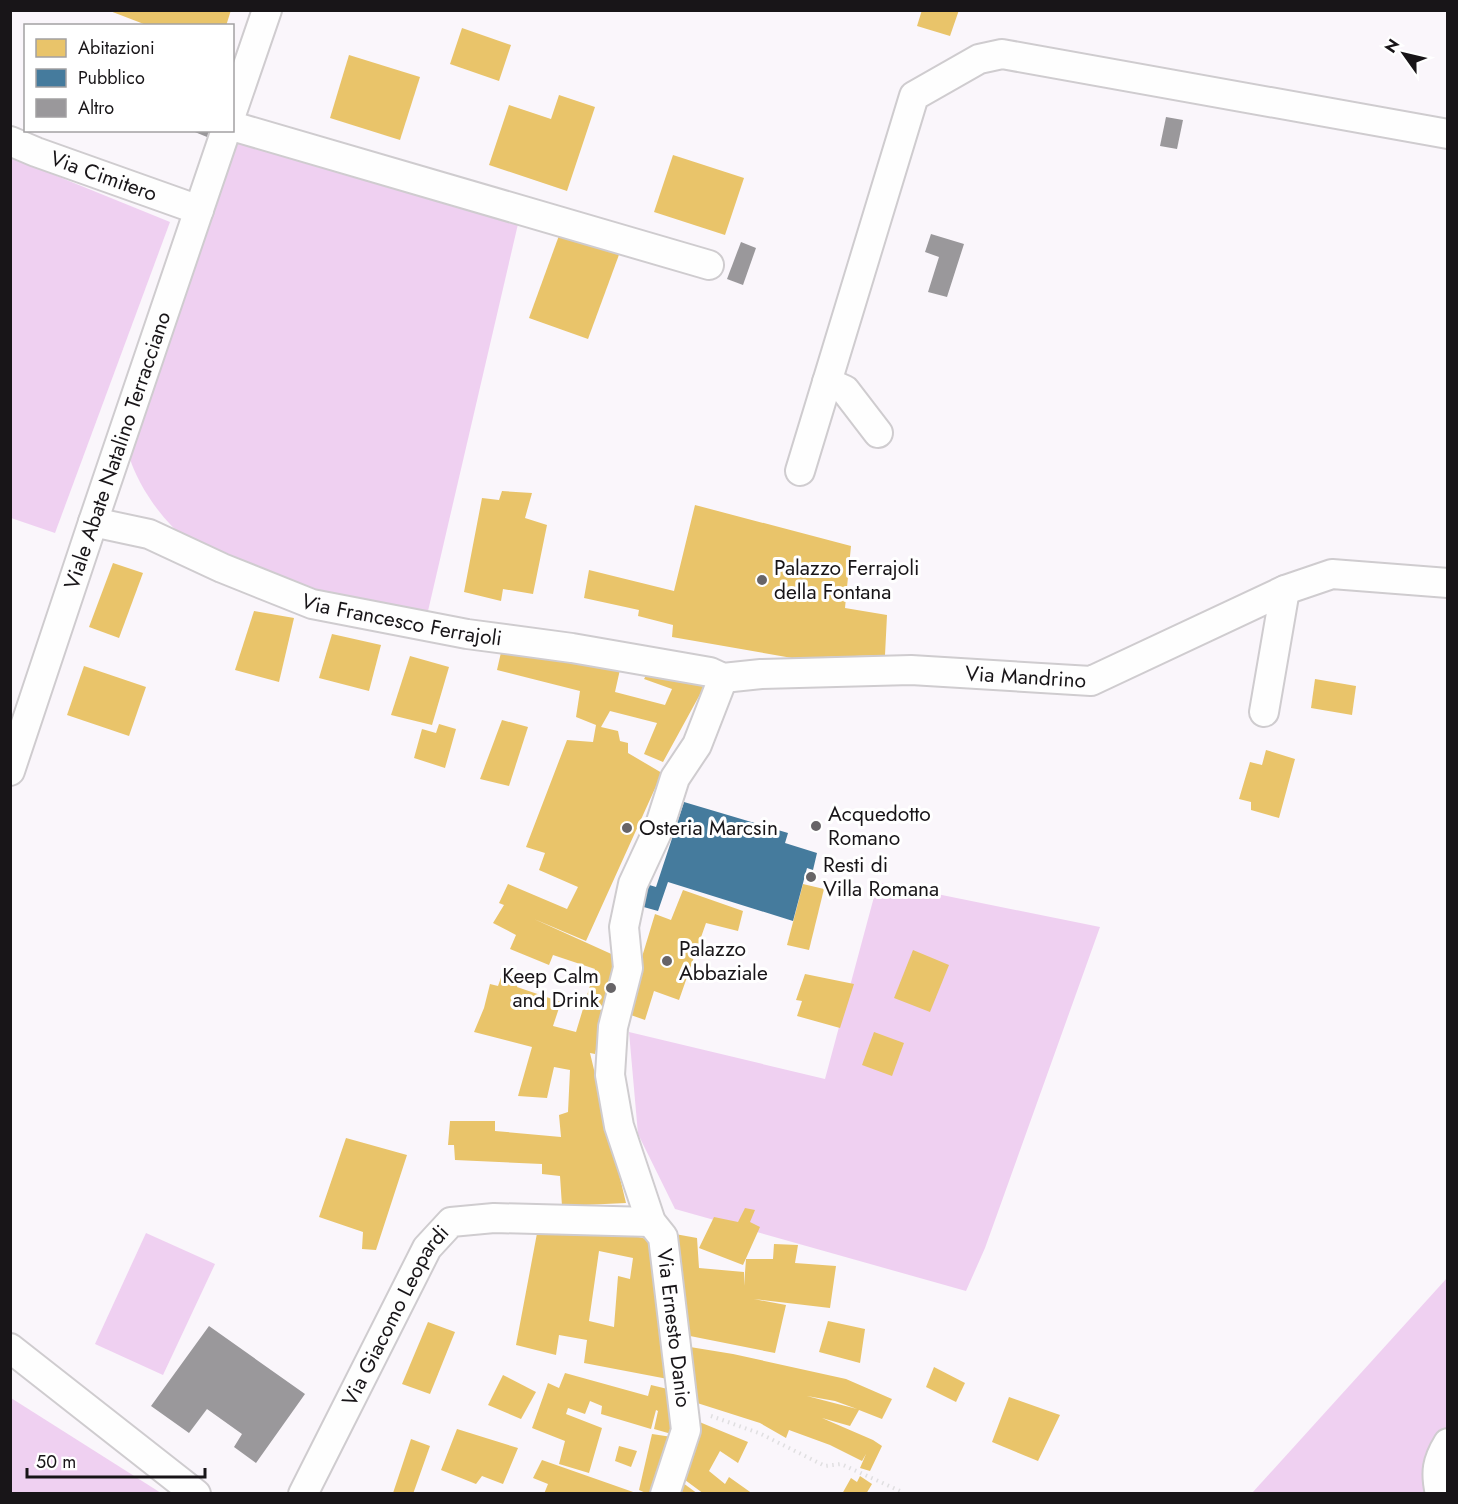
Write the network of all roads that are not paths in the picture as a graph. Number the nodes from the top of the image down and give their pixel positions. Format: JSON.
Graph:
{"nodes":[{"id":1,"x":267,"y":10,"type":"edge"},
{"id":2,"x":234,"y":106,"type":"edge"},
{"id":3,"x":234,"y":127,"type":"edge"},
{"id":4,"x":225,"y":132,"type":"edge"},
{"id":5,"x":1448,"y":134,"type":"edge"},
{"id":6,"x":10,"y":141,"type":"edge"},
{"id":7,"x":199,"y":210,"type":"junction"},
{"id":8,"x":709,"y":265,"type":"dead end"},
{"id":9,"x":827,"y":382,"type":"junction"},
{"id":10,"x":878,"y":433,"type":"dead end"},
{"id":11,"x":800,"y":471,"type":"dead end"},
{"id":12,"x":93,"y":522,"type":"junction"},
{"id":13,"x":1448,"y":583,"type":"edge"},
{"id":14,"x":1285,"y":590,"type":"junction"},
{"id":15,"x":723,"y":678,"type":"junction"},
{"id":16,"x":1264,"y":712,"type":"dead end"},
{"id":17,"x":10,"y":771,"type":"edge"},
{"id":18,"x":651,"y":1222,"type":"junction"},
{"id":19,"x":10,"y":1348,"type":"edge"},
{"id":20,"x":1448,"y":1443,"type":"edge"},
{"id":21,"x":196,"y":1494,"type":"edge"},
{"id":22,"x":303,"y":1494,"type":"edge"},
{"id":23,"x":665,"y":1494,"type":"edge"},
{"id":24,"x":1440,"y":1494,"type":"edge"}],
"edges":[{"from":1,"to":2,"type":"street"},
{"from":3,"to":8,"type":"street"},
{"from":4,"to":7,"type":"street","name":"Viale Abate Natalino Terracciano"},
{"from":5,"to":9,"type":"street"},
{"from":6,"to":7,"type":"street","name":"Via Cimitero"},
{"from":7,"to":12,"type":"street","name":"Viale Abate Natalino Terracciano"},
{"from":9,"to":10,"type":"street"},
{"from":9,"to":11,"type":"street"},
{"from":12,"to":15,"type":"street","name":"Via Francesco Ferrajoli"},
{"from":12,"to":17,"type":"street","name":"Viale Abate Natalino Terracciano"},
{"from":13,"to":14,"type":"street","name":"Via Mandrino"},
{"from":14,"to":15,"type":"street","name":"Via Mandrino"},
{"from":14,"to":16,"type":"street"},
{"from":15,"to":18,"type":"street","name":"Via Ernesto Danio"},
{"from":18,"to":22,"type":"street","name":"Via Giacomo Leopardi"},
{"from":18,"to":23,"type":"street","name":"Via Ernesto Danio"},
{"from":19,"to":21,"type":"street"},
{"from":20,"to":24,"type":"street"}]}
